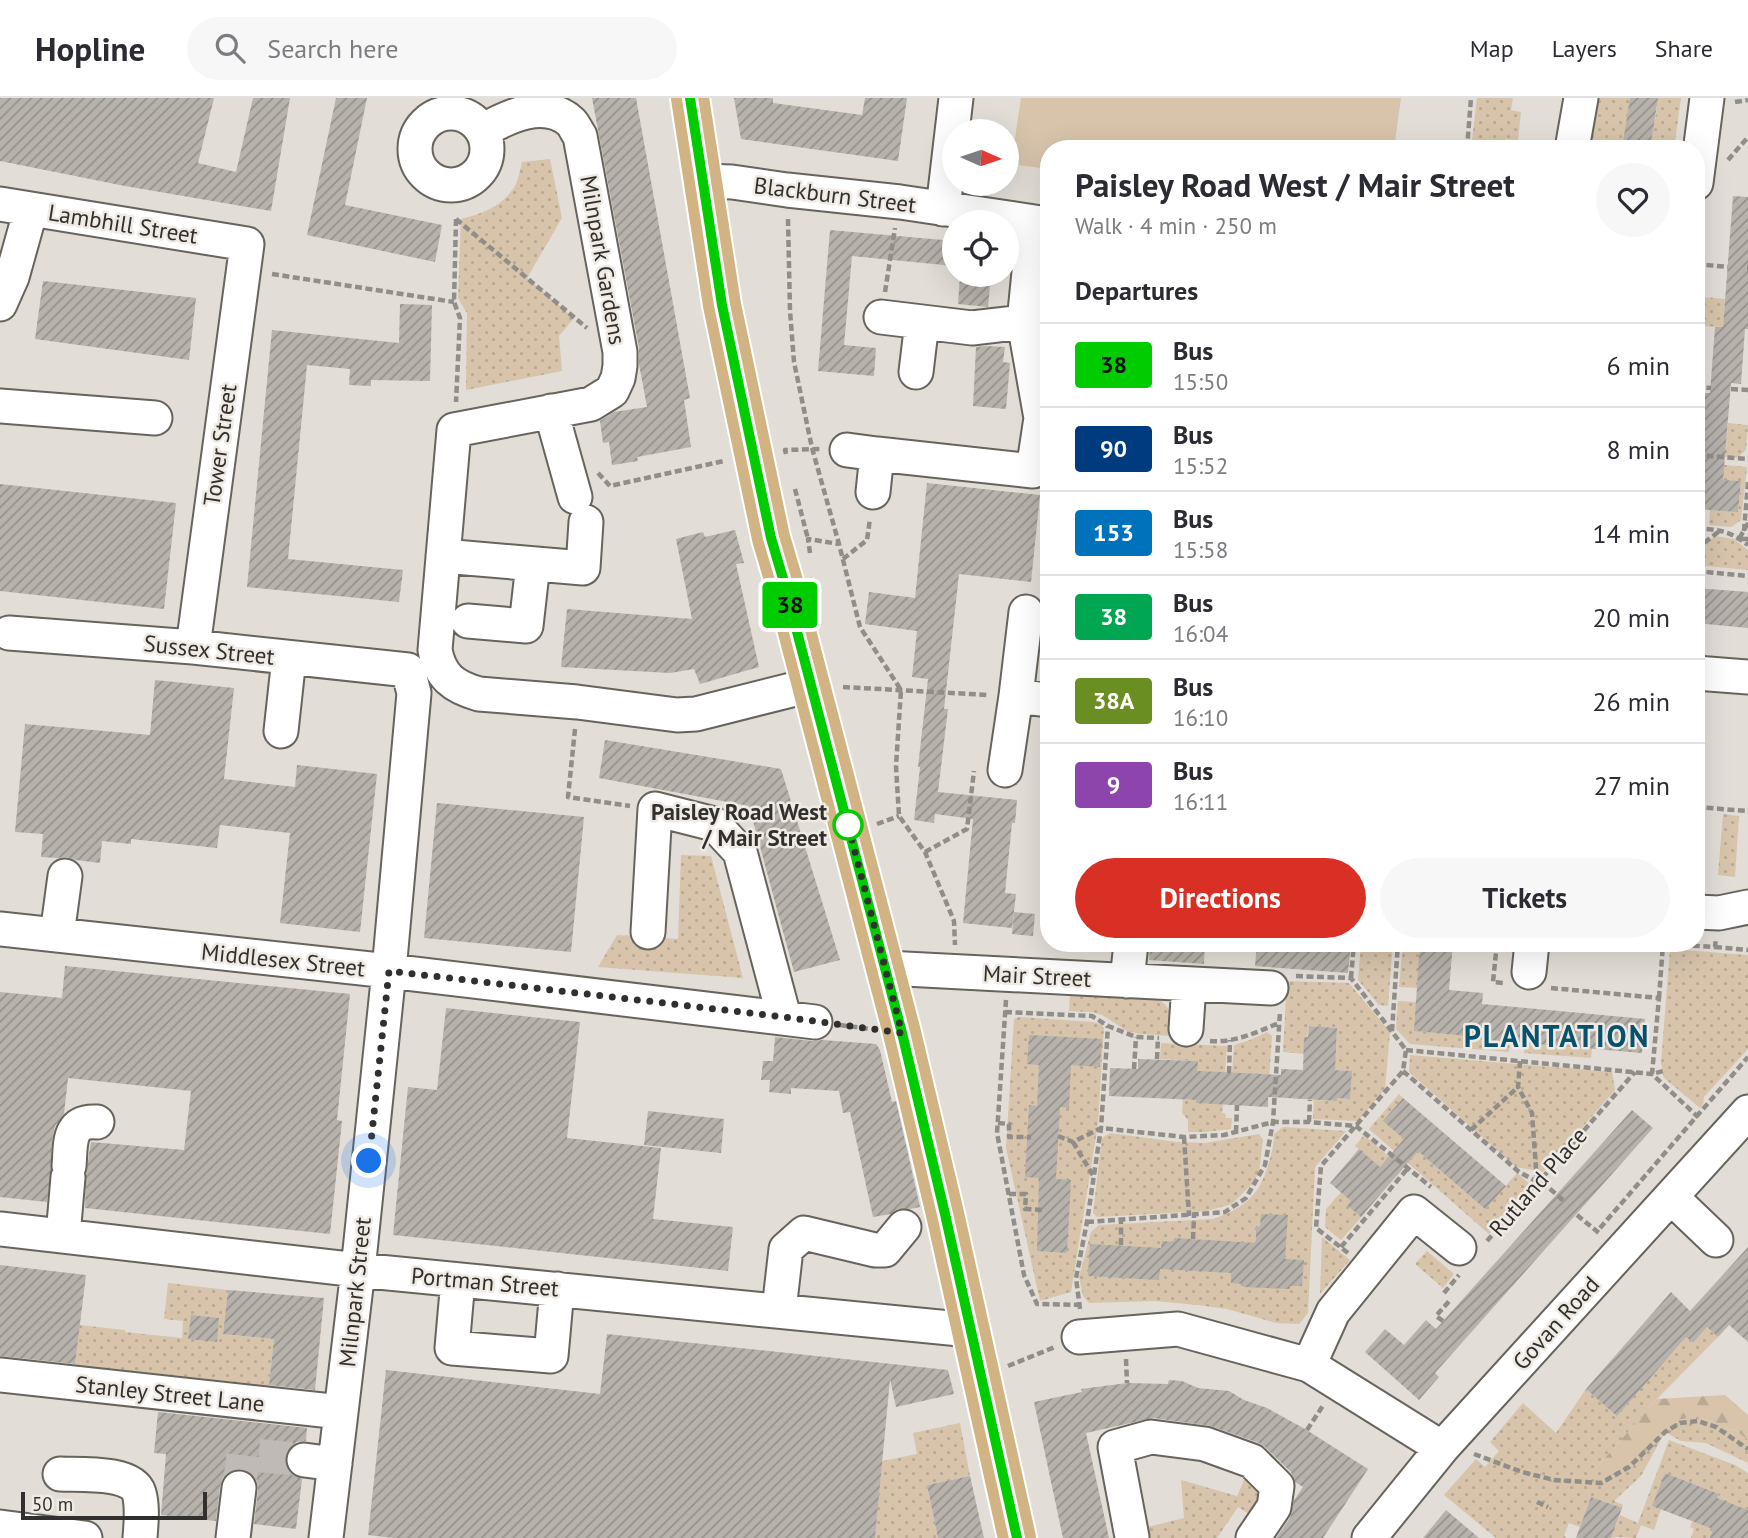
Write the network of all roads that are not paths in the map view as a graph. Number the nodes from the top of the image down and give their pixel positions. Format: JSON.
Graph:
{"nodes":[{"id":1,"x":690,"y":98,"type":"edge"},
{"id":2,"x":956,"y":98,"type":"edge"},
{"id":3,"x":1581,"y":98,"type":"edge"},
{"id":4,"x":1707,"y":98,"type":"edge"},
{"id":5,"x":482,"y":131,"type":"dead end"},
{"id":6,"x":1574,"y":140,"type":"edge"},
{"id":7,"x":1702,"y":140,"type":"edge"},
{"id":8,"x":704,"y":181,"type":"junction"},
{"id":9,"x":15,"y":206,"type":"edge"},
{"id":10,"x":943,"y":209,"type":"junction"},
{"id":11,"x":1040,"y":223,"type":"edge"},
{"id":12,"x":1040,"y":229,"type":"edge"},
{"id":13,"x":245,"y":257,"type":"joint"},
{"id":14,"x":0,"y":304,"type":"edge"},
{"id":15,"x":881,"y":317,"type":"road end"},
{"id":16,"x":922,"y":322,"type":"junction"},
{"id":17,"x":1024,"y":322,"type":"junction"},
{"id":18,"x":916,"y":372,"type":"dead end"},
{"id":19,"x":0,"y":406,"type":"edge"},
{"id":20,"x":551,"y":411,"type":"junction"},
{"id":21,"x":1040,"y":412,"type":"edge"},
{"id":22,"x":155,"y":418,"type":"dead end"},
{"id":23,"x":1040,"y":425,"type":"edge"},
{"id":24,"x":873,"y":492,"type":"road end"},
{"id":25,"x":443,"y":556,"type":"junction"},
{"id":26,"x":533,"y":564,"type":"junction"},
{"id":27,"x":1026,"y":612,"type":"dead end"},
{"id":28,"x":468,"y":621,"type":"dead end"},
{"id":29,"x":9,"y":633,"type":"dead end"},
{"id":30,"x":193,"y":647,"type":"junction"},
{"id":31,"x":289,"y":658,"type":"junction"},
{"id":32,"x":423,"y":667,"type":"junction"},
{"id":33,"x":1705,"y":674,"type":"edge"},
{"id":34,"x":1748,"y":677,"type":"edge"},
{"id":35,"x":811,"y":685,"type":"junction"},
{"id":36,"x":1032,"y":698,"type":"edge"},
{"id":37,"x":281,"y":732,"type":"dead end"},
{"id":38,"x":989,"y":770,"type":"road end"},
{"id":39,"x":65,"y":876,"type":"dead end"},
{"id":40,"x":0,"y":929,"type":"edge"},
{"id":41,"x":648,"y":932,"type":"dead end"},
{"id":42,"x":57,"y":935,"type":"junction"},
{"id":43,"x":1130,"y":952,"type":"edge"},
{"id":44,"x":886,"y":968,"type":"junction"},
{"id":45,"x":389,"y":971,"type":"junction"},
{"id":46,"x":1127,"y":981,"type":"junction"},
{"id":47,"x":1189,"y":984,"type":"junction"},
{"id":48,"x":1275,"y":1000,"type":"road end"},
{"id":49,"x":1181,"y":1037,"type":"road end"},
{"id":50,"x":1748,"y":1112,"type":"edge"},
{"id":51,"x":97,"y":1122,"type":"dead end"},
{"id":52,"x":1671,"y":1198,"type":"junction"},
{"id":53,"x":904,"y":1227,"type":"dead end"},
{"id":54,"x":0,"y":1229,"type":"edge"},
{"id":55,"x":63,"y":1236,"type":"junction"},
{"id":56,"x":1716,"y":1240,"type":"dead end"},
{"id":57,"x":1467,"y":1256,"type":"road end"},
{"id":58,"x":358,"y":1270,"type":"junction"},
{"id":59,"x":458,"y":1280,"type":"junction"},
{"id":60,"x":557,"y":1289,"type":"junction"},
{"id":61,"x":779,"y":1310,"type":"junction"},
{"id":62,"x":1080,"y":1321,"type":"road end"},
{"id":63,"x":971,"y":1329,"type":"junction"},
{"id":64,"x":1309,"y":1365,"type":"junction"},
{"id":65,"x":0,"y":1375,"type":"edge"},
{"id":66,"x":341,"y":1412,"type":"junction"},
{"id":67,"x":1442,"y":1448,"type":"junction"},
{"id":68,"x":60,"y":1474,"type":"dead end"},
{"id":69,"x":239,"y":1488,"type":"tunnel mouth"},
{"id":70,"x":0,"y":1527,"type":"edge"},
{"id":71,"x":85,"y":1538,"type":"edge"},
{"id":72,"x":140,"y":1538,"type":"edge"},
{"id":73,"x":233,"y":1538,"type":"edge"},
{"id":74,"x":326,"y":1538,"type":"edge"},
{"id":75,"x":1017,"y":1538,"type":"edge"},
{"id":76,"x":1132,"y":1538,"type":"edge"},
{"id":77,"x":1252,"y":1538,"type":"edge"},
{"id":78,"x":1368,"y":1538,"type":"edge"}],
"edges":[{"from":1,"to":8,"type":"main road"},
{"from":2,"to":10,"type":"street"},
{"from":3,"to":6,"type":"street"},
{"from":4,"to":7,"type":"street"},
{"from":5,"to":20,"type":"street","name":"Milnpark Gardens"},
{"from":8,"to":10,"type":"street","name":"Blackburn Street"},
{"from":8,"to":35,"type":"main road"},
{"from":9,"to":13,"type":"street","name":"Lambhill Street"},
{"from":9,"to":14,"type":"street"},
{"from":10,"to":11,"type":"street","name":"Blackburn Street"},
{"from":12,"to":17,"type":"street"},
{"from":13,"to":30,"type":"street","name":"Tower Street"},
{"from":15,"to":16,"type":"street"},
{"from":16,"to":17,"type":"street"},
{"from":16,"to":18,"type":"street"},
{"from":17,"to":21,"type":"street"},
{"from":19,"to":22,"type":"street"},
{"from":20,"to":25,"type":"street","name":"Milnpark Gardens"},
{"from":20,"to":26,"type":"street"},
{"from":23,"to":24,"type":"street"},
{"from":25,"to":26,"type":"street"},
{"from":25,"to":32,"type":"street"},
{"from":26,"to":28,"type":"street"},
{"from":27,"to":36,"type":"street"},
{"from":29,"to":30,"type":"street","name":"Sussex Street"},
{"from":30,"to":31,"type":"street","name":"Sussex Street"},
{"from":31,"to":32,"type":"street","name":"Sussex Street"},
{"from":31,"to":37,"type":"street"},
{"from":32,"to":35,"type":"street"},
{"from":32,"to":45,"type":"street","name":"Milnpark Street"},
{"from":33,"to":34,"type":"street"},
{"from":35,"to":44,"type":"main road"},
{"from":36,"to":38,"type":"street"},
{"from":39,"to":42,"type":"street"},
{"from":40,"to":42,"type":"street","name":"Middlesex Street"},
{"from":41,"to":45,"type":"street","name":"Middlesex Street"},
{"from":42,"to":45,"type":"street","name":"Middlesex Street"},
{"from":43,"to":46,"type":"street"},
{"from":44,"to":46,"type":"street","name":"Mair Street"},
{"from":44,"to":63,"type":"main road"},
{"from":45,"to":58,"type":"street","name":"Milnpark Street"},
{"from":46,"to":47,"type":"street","name":"Mair Street"},
{"from":47,"to":48,"type":"street","name":"Mair Street"},
{"from":47,"to":49,"type":"street"},
{"from":50,"to":52,"type":"street","name":"Govan Road"},
{"from":51,"to":55,"type":"street"},
{"from":52,"to":56,"type":"street"},
{"from":52,"to":67,"type":"street","name":"Govan Road"},
{"from":53,"to":61,"type":"street"},
{"from":54,"to":55,"type":"street","name":"Portman Street"},
{"from":55,"to":58,"type":"street","name":"Portman Street"},
{"from":57,"to":64,"type":"street"},
{"from":58,"to":59,"type":"street","name":"Portman Street"},
{"from":58,"to":66,"type":"street","name":"Milnpark Street"},
{"from":59,"to":60,"type":"street","name":"Portman Street"},
{"from":59,"to":60,"type":"street"},
{"from":60,"to":61,"type":"street","name":"Portman Street"},
{"from":61,"to":63,"type":"street","name":"Portman Street"},
{"from":62,"to":64,"type":"street"},
{"from":63,"to":75,"type":"main road"},
{"from":64,"to":67,"type":"street"},
{"from":65,"to":66,"type":"street","name":"Stanley Street Lane"},
{"from":66,"to":74,"type":"street","name":"Milnpark Street"},
{"from":67,"to":78,"type":"street","name":"Govan Road"},
{"from":68,"to":72,"type":"street"},
{"from":69,"to":73,"type":"street"},
{"from":70,"to":71,"type":"street"},
{"from":76,"to":77,"type":"street"}]}
